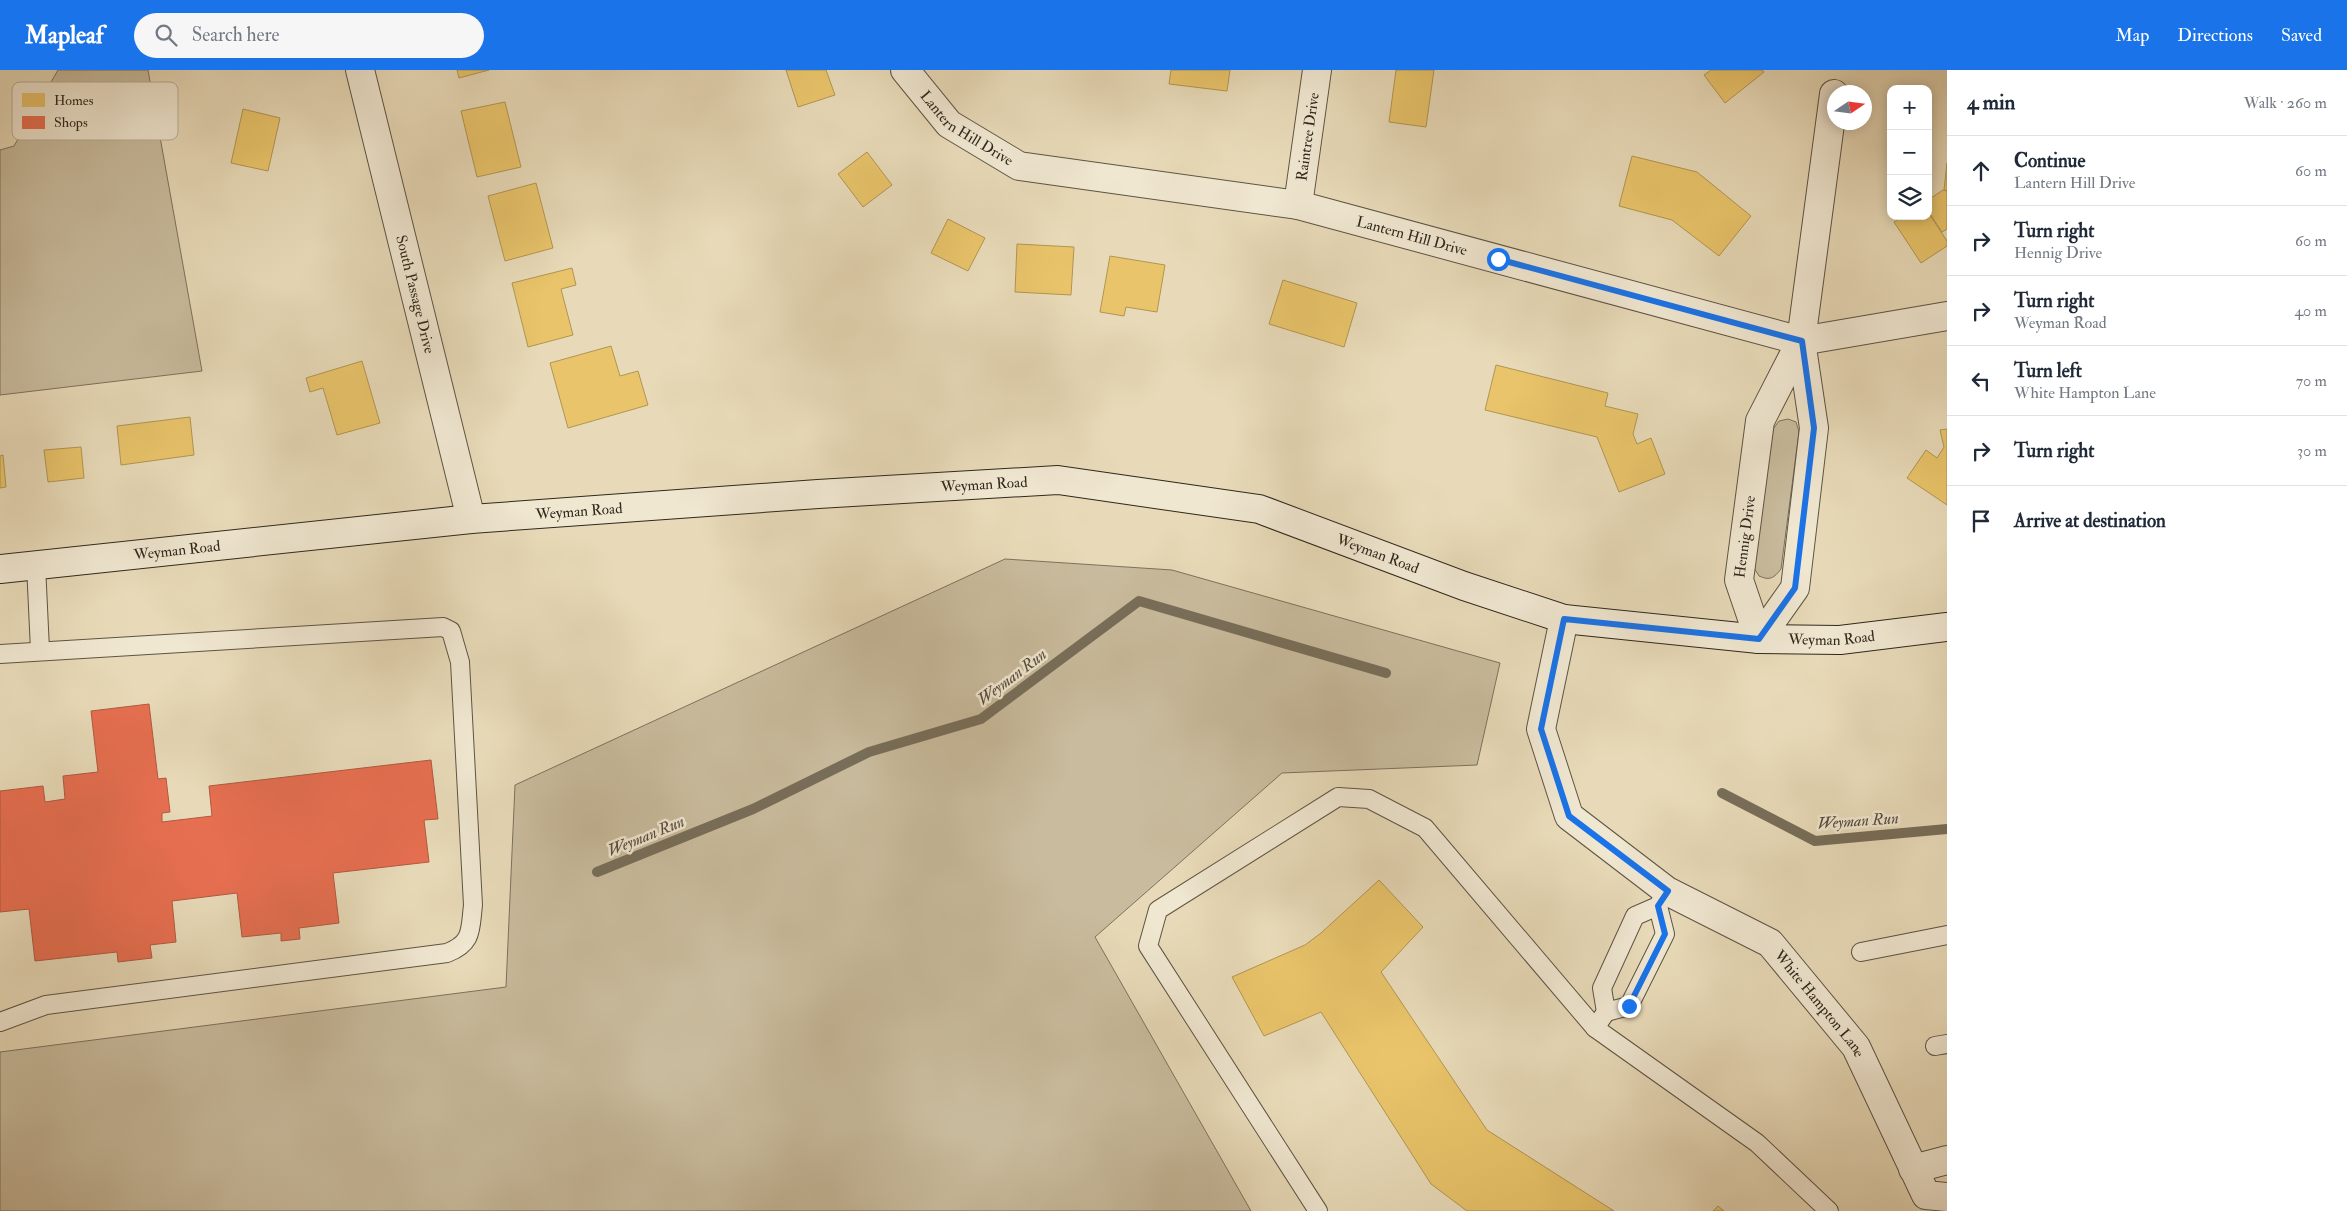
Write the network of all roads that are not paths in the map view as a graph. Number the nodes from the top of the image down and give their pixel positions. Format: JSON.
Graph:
{"nodes":[{"id":1,"x":360,"y":70,"type":"edge"},
{"id":2,"x":905,"y":70,"type":"edge"},
{"id":3,"x":1317,"y":70,"type":"edge"},
{"id":4,"x":1838,"y":70,"type":"edge"},
{"id":5,"x":1836,"y":85,"type":"edge"},
{"id":6,"x":1830,"y":130,"type":"edge"},
{"id":7,"x":1298,"y":205,"type":"junction"},
{"id":8,"x":1947,"y":316,"type":"edge"},
{"id":9,"x":1802,"y":341,"type":"junction"},
{"id":10,"x":471,"y":519,"type":"junction"},
{"id":11,"x":36,"y":565,"type":"junction"},
{"id":12,"x":0,"y":569,"type":"edge"},
{"id":13,"x":1564,"y":619,"type":"junction"},
{"id":14,"x":1947,"y":627,"type":"edge"},
{"id":15,"x":1759,"y":639,"type":"junction"},
{"id":16,"x":40,"y":650,"type":"junction"},
{"id":17,"x":0,"y":654,"type":"edge"},
{"id":18,"x":1663,"y":899,"type":"junction"},
{"id":19,"x":1947,"y":935,"type":"edge"},
{"id":20,"x":1861,"y":952,"type":"dead end"},
{"id":21,"x":1606,"y":1012,"type":"junction"},
{"id":22,"x":0,"y":1022,"type":"edge"},
{"id":23,"x":1595,"y":1028,"type":"junction"},
{"id":24,"x":1947,"y":1160,"type":"edge"},
{"id":25,"x":1913,"y":1169,"type":"junction"},
{"id":26,"x":1947,"y":1197,"type":"edge"},
{"id":27,"x":1318,"y":1211,"type":"edge"},
{"id":28,"x":1829,"y":1211,"type":"edge"}],
"edges":[{"from":1,"to":10,"type":"street","name":"South Passage Drive"},
{"from":2,"to":7,"type":"street","name":"Lantern Hill Drive"},
{"from":3,"to":7,"type":"street","name":"Raintree Drive"},
{"from":4,"to":5,"type":"street","name":"Hennig Drive"},
{"from":6,"to":9,"type":"street","name":"Hennig Drive"},
{"from":7,"to":9,"type":"street","name":"Lantern Hill Drive"},
{"from":8,"to":9,"type":"street","name":"Lantern Hill Drive"},
{"from":9,"to":15,"type":"street","name":"Hennig Drive"},
{"from":9,"to":15,"type":"street","name":"Hennig Drive"},
{"from":10,"to":11,"type":"street","name":"Weyman Road"},
{"from":10,"to":13,"type":"street","name":"Weyman Road"},
{"from":11,"to":12,"type":"street","name":"Weyman Road"},
{"from":11,"to":16,"type":"lane"},
{"from":13,"to":15,"type":"street","name":"Weyman Road"},
{"from":13,"to":18,"type":"street","name":"White Hampton Lane"},
{"from":14,"to":15,"type":"street","name":"Weyman Road"},
{"from":16,"to":17,"type":"lane"},
{"from":16,"to":22,"type":"lane"},
{"from":18,"to":21,"type":"lane"},
{"from":18,"to":21,"type":"lane"},
{"from":18,"to":25,"type":"street","name":"White Hampton Lane"},
{"from":19,"to":20,"type":"lane"},
{"from":21,"to":23,"type":"lane"},
{"from":23,"to":27,"type":"lane"},
{"from":23,"to":28,"type":"lane"},
{"from":24,"to":25,"type":"street"},
{"from":25,"to":26,"type":"street","name":"White Hampton Lane"}]}
